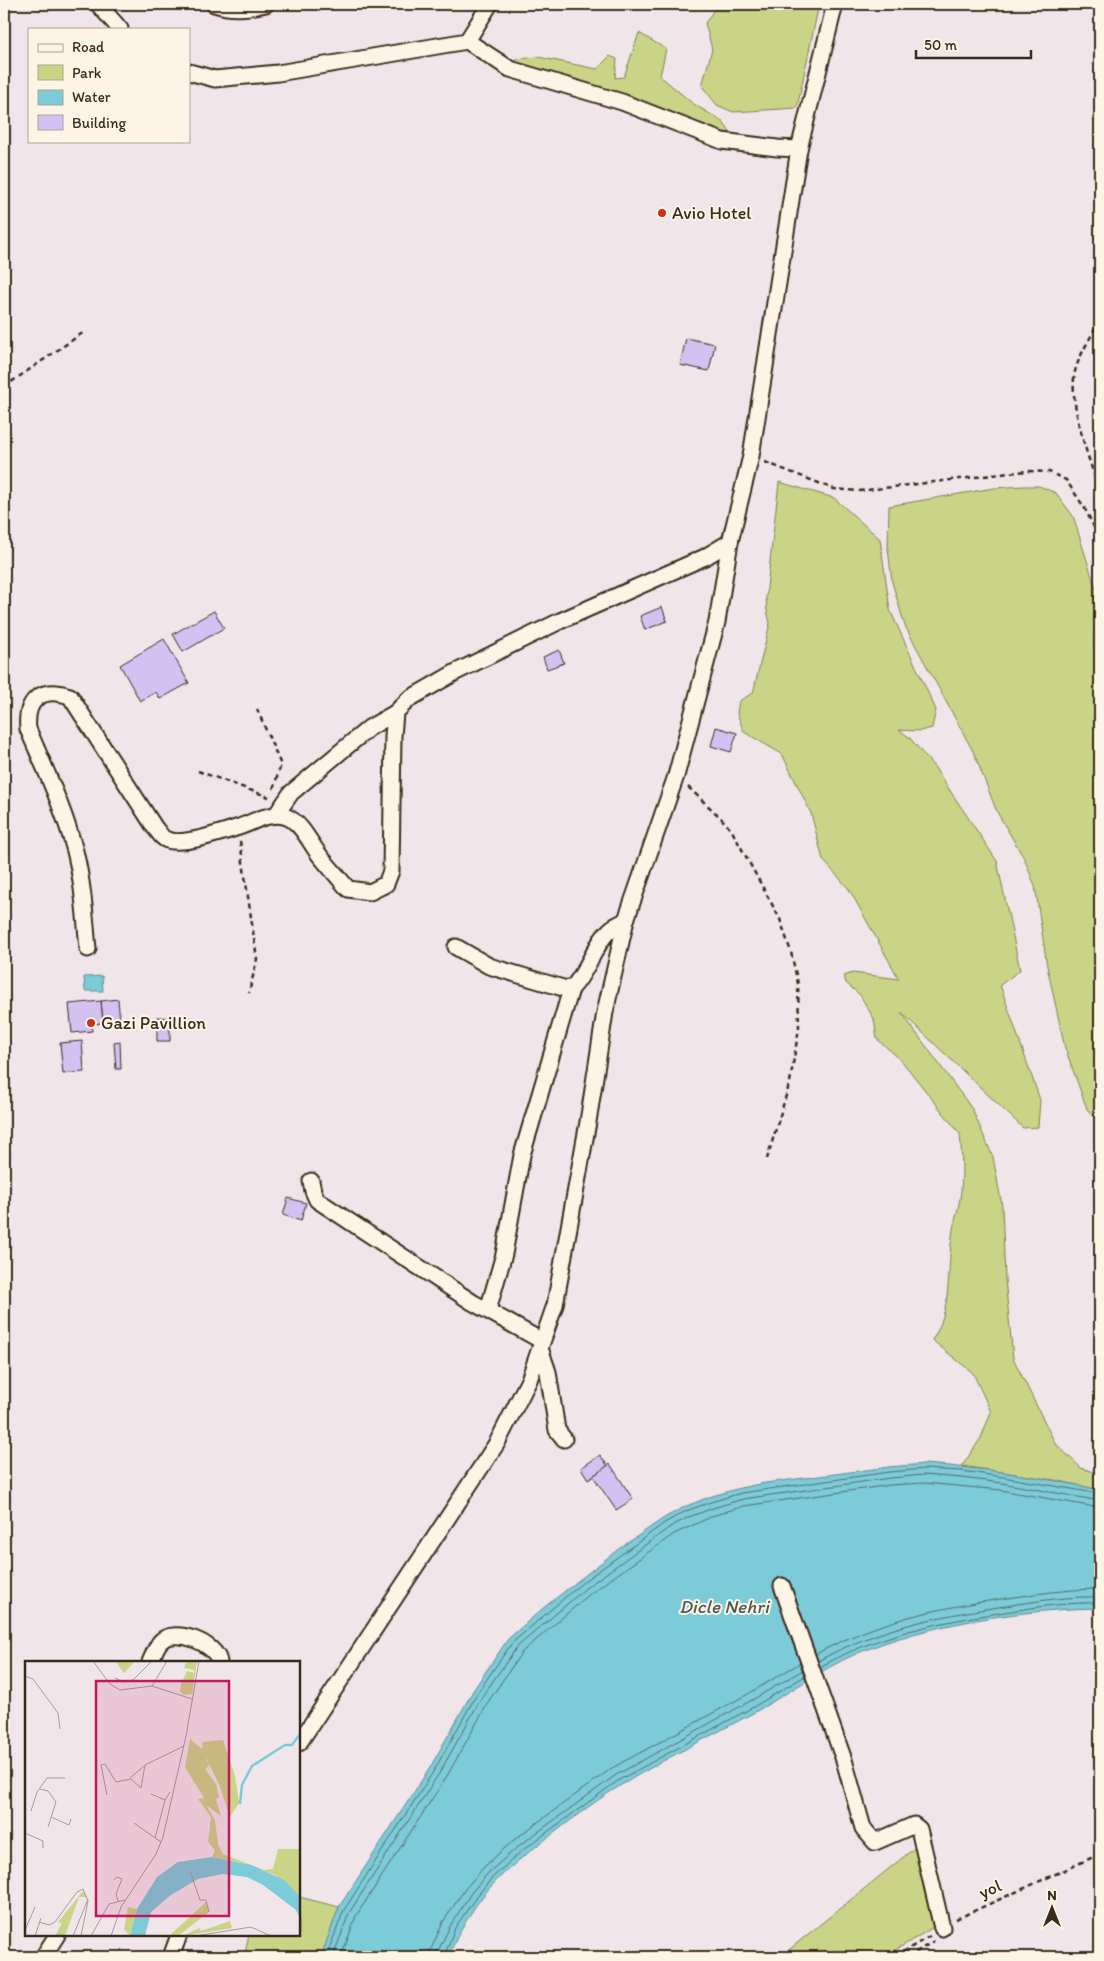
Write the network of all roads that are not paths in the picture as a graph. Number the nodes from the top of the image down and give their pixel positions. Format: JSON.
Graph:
{"nodes":[{"id":1,"x":98,"y":4,"type":"edge"},
{"id":2,"x":214,"y":4,"type":"edge"},
{"id":3,"x":266,"y":4,"type":"edge"},
{"id":4,"x":490,"y":4,"type":"edge"},
{"id":5,"x":835,"y":4,"type":"edge"},
{"id":6,"x":119,"y":28,"type":"edge"},
{"id":7,"x":467,"y":41,"type":"junction"},
{"id":8,"x":190,"y":72,"type":"edge"},
{"id":9,"x":799,"y":149,"type":"junction"},
{"id":10,"x":730,"y":542,"type":"junction"},
{"id":11,"x":395,"y":713,"type":"junction"},
{"id":12,"x":276,"y":815,"type":"junction"},
{"id":13,"x":626,"y":920,"type":"junction"},
{"id":14,"x":456,"y":947,"type":"dead end"},
{"id":15,"x":88,"y":949,"type":"dead end"},
{"id":16,"x":571,"y":989,"type":"junction"},
{"id":17,"x":311,"y":1181,"type":"dead end"},
{"id":18,"x":488,"y":1310,"type":"junction"},
{"id":19,"x":541,"y":1345,"type":"junction"},
{"id":20,"x":564,"y":1439,"type":"dead end"},
{"id":21,"x":782,"y":1586,"type":"dead end"},
{"id":22,"x":151,"y":1661,"type":"edge"},
{"id":23,"x":219,"y":1661,"type":"edge"},
{"id":24,"x":300,"y":1742,"type":"edge"},
{"id":25,"x":942,"y":1928,"type":"road end"},
{"id":26,"x":56,"y":1936,"type":"edge"},
{"id":27,"x":179,"y":1936,"type":"edge"},
{"id":28,"x":43,"y":1957,"type":"edge"},
{"id":29,"x":170,"y":1957,"type":"edge"}],
"edges":[{"from":1,"to":6,"type":"street"},
{"from":2,"to":3,"type":"street"},
{"from":4,"to":7,"type":"street"},
{"from":5,"to":9,"type":"street"},
{"from":7,"to":8,"type":"street"},
{"from":7,"to":9,"type":"street"},
{"from":9,"to":10,"type":"street"},
{"from":10,"to":11,"type":"street"},
{"from":10,"to":13,"type":"street"},
{"from":11,"to":12,"type":"street"},
{"from":11,"to":12,"type":"street"},
{"from":12,"to":15,"type":"street"},
{"from":13,"to":16,"type":"street"},
{"from":13,"to":19,"type":"street"},
{"from":14,"to":16,"type":"street"},
{"from":16,"to":18,"type":"street"},
{"from":17,"to":18,"type":"street"},
{"from":18,"to":19,"type":"street"},
{"from":19,"to":20,"type":"street"},
{"from":19,"to":24,"type":"street"},
{"from":21,"to":25,"type":"street"},
{"from":22,"to":23,"type":"street"},
{"from":26,"to":28,"type":"street"},
{"from":27,"to":29,"type":"street"}]}
